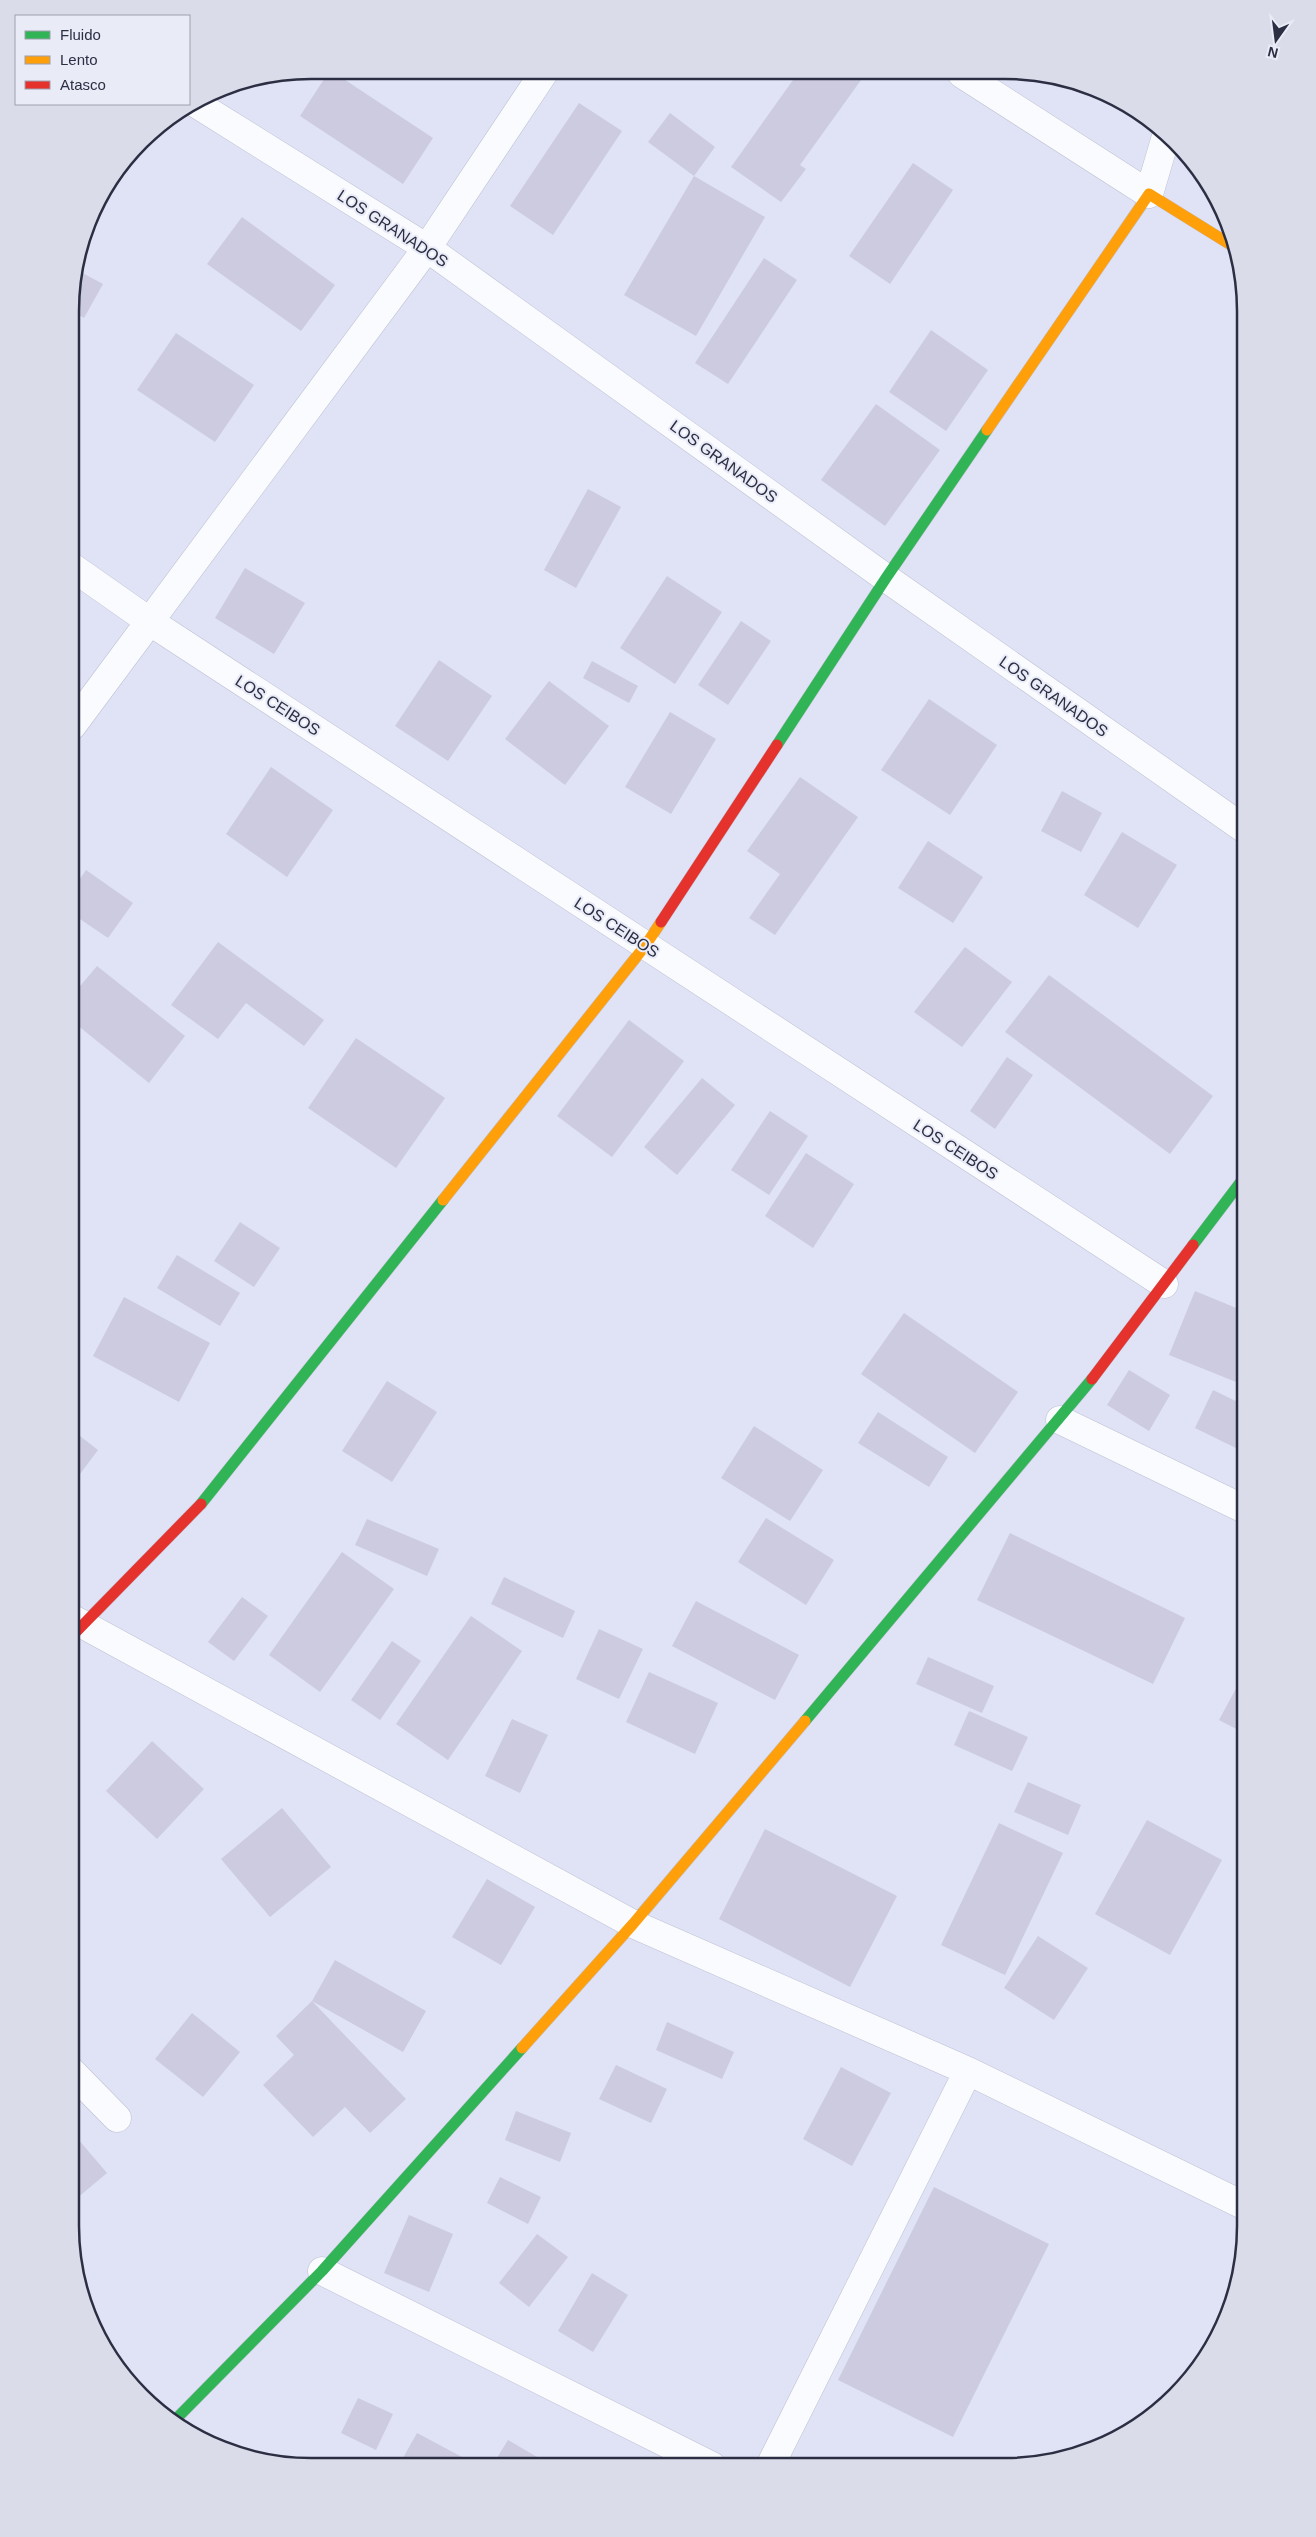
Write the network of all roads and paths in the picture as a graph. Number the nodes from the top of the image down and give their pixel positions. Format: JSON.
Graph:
{"nodes":[{"id":1,"x":540,"y":79,"type":"edge"},
{"id":2,"x":970,"y":79,"type":"edge"},
{"id":3,"x":201,"y":107,"type":"edge"},
{"id":4,"x":1164,"y":142,"type":"edge"},
{"id":5,"x":1149,"y":194,"type":"junction"},
{"id":6,"x":1227,"y":242,"type":"edge"},
{"id":7,"x":427,"y":248,"type":"junction"},
{"id":8,"x":79,"y":572,"type":"edge"},
{"id":9,"x":886,"y":578,"type":"junction"},
{"id":10,"x":149,"y":621,"type":"junction"},
{"id":11,"x":79,"y":716,"type":"edge"},
{"id":12,"x":1237,"y":824,"type":"edge"},
{"id":13,"x":645,"y":946,"type":"junction"},
{"id":14,"x":1237,"y":1187,"type":"edge"},
{"id":15,"x":1164,"y":1284,"type":"junction"},
{"id":16,"x":1060,"y":1420,"type":"junction"},
{"id":17,"x":1237,"y":1506,"type":"edge"},
{"id":18,"x":79,"y":1622,"type":"edge"},
{"id":19,"x":79,"y":1628,"type":"edge"},
{"id":20,"x":634,"y":1924,"type":"junction"},
{"id":21,"x":968,"y":2071,"type":"junction"},
{"id":22,"x":79,"y":2079,"type":"edge"},
{"id":23,"x":117,"y":2118,"type":"dead end"},
{"id":24,"x":1237,"y":2202,"type":"edge"},
{"id":25,"x":322,"y":2271,"type":"junction"},
{"id":26,"x":178,"y":2417,"type":"edge"},
{"id":27,"x":696,"y":2458,"type":"edge"},
{"id":28,"x":774,"y":2458,"type":"edge"}],
"edges":[{"from":1,"to":7,"type":"street"},
{"from":2,"to":5,"type":"street"},
{"from":3,"to":7,"type":"street","name":"LOS GRANADOS"},
{"from":4,"to":5,"type":"street"},
{"from":5,"to":6,"type":"street"},
{"from":5,"to":9,"type":"street"},
{"from":7,"to":9,"type":"street","name":"LOS GRANADOS"},
{"from":7,"to":10,"type":"street"},
{"from":8,"to":10,"type":"street","name":"LOS CEIBOS"},
{"from":9,"to":12,"type":"street","name":"LOS GRANADOS"},
{"from":9,"to":13,"type":"street"},
{"from":10,"to":11,"type":"street"},
{"from":10,"to":13,"type":"street","name":"LOS CEIBOS"},
{"from":13,"to":15,"type":"street","name":"LOS CEIBOS"},
{"from":13,"to":18,"type":"street"},
{"from":14,"to":15,"type":"street"},
{"from":15,"to":16,"type":"street"},
{"from":16,"to":17,"type":"street"},
{"from":16,"to":20,"type":"street"},
{"from":19,"to":20,"type":"street"},
{"from":20,"to":21,"type":"street"},
{"from":20,"to":25,"type":"street"},
{"from":21,"to":24,"type":"street"},
{"from":21,"to":28,"type":"street"},
{"from":22,"to":23,"type":"street"},
{"from":25,"to":26,"type":"street"},
{"from":25,"to":27,"type":"street"}]}
